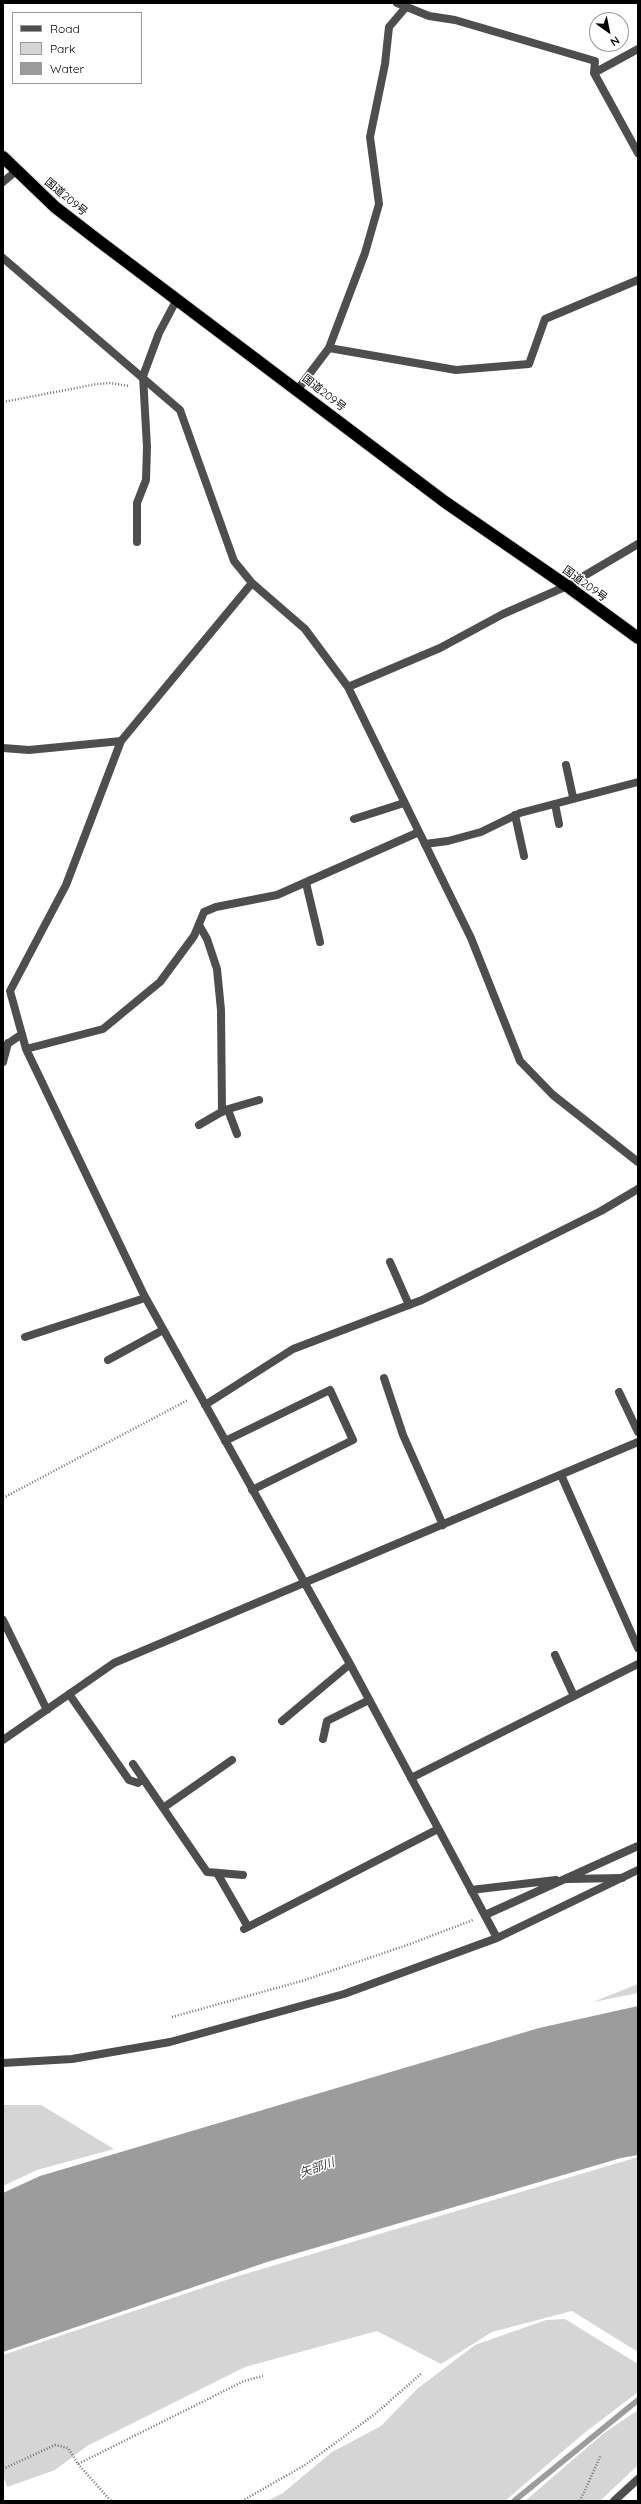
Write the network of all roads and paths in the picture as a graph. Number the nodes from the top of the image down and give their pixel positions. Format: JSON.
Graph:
{"nodes":[{"id":1,"x":397,"y":3,"type":"edge"},
{"id":2,"x":406,"y":6,"type":"junction"},
{"id":3,"x":638,"y":49,"type":"edge"},
{"id":4,"x":594,"y":73,"type":"junction"},
{"id":5,"x":638,"y":153,"type":"edge"},
{"id":6,"x":3,"y":157,"type":"edge"},
{"id":7,"x":16,"y":171,"type":"junction"},
{"id":8,"x":3,"y":182,"type":"edge"},
{"id":9,"x":3,"y":258,"type":"edge"},
{"id":10,"x":638,"y":280,"type":"edge"},
{"id":11,"x":177,"y":299,"type":"junction"},
{"id":12,"x":329,"y":348,"type":"junction"},
{"id":13,"x":143,"y":376,"type":"junction"},
{"id":14,"x":143,"y":389,"type":"junction"},
{"id":15,"x":298,"y":389,"type":"junction"},
{"id":16,"x":3,"y":402,"type":"edge"},
{"id":17,"x":137,"y":542,"type":"dead end"},
{"id":18,"x":638,"y":544,"type":"edge"},
{"id":19,"x":252,"y":583,"type":"junction"},
{"id":20,"x":567,"y":586,"type":"junction"},
{"id":21,"x":638,"y":638,"type":"edge"},
{"id":22,"x":348,"y":687,"type":"junction"},
{"id":23,"x":121,"y":741,"type":"junction"},
{"id":24,"x":3,"y":748,"type":"edge"},
{"id":25,"x":566,"y":766,"type":"dead end"},
{"id":26,"x":638,"y":782,"type":"edge"},
{"id":27,"x":573,"y":797,"type":"junction"},
{"id":28,"x":404,"y":803,"type":"junction"},
{"id":29,"x":555,"y":804,"type":"junction"},
{"id":30,"x":515,"y":815,"type":"junction"},
{"id":31,"x":354,"y":819,"type":"dead end"},
{"id":32,"x":559,"y":824,"type":"dead end"},
{"id":33,"x":419,"y":832,"type":"junction"},
{"id":34,"x":425,"y":844,"type":"junction"},
{"id":35,"x":524,"y":856,"type":"dead end"},
{"id":36,"x":306,"y":883,"type":"junction"},
{"id":37,"x":199,"y":925,"type":"junction"},
{"id":38,"x":320,"y":942,"type":"dead end"},
{"id":39,"x":12,"y":986,"type":"junction"},
{"id":40,"x":3,"y":987,"type":"edge"},
{"id":41,"x":22,"y":1034,"type":"junction"},
{"id":42,"x":6,"y":1045,"type":"edge"},
{"id":43,"x":26,"y":1049,"type":"junction"},
{"id":44,"x":3,"y":1062,"type":"edge"},
{"id":45,"x":259,"y":1100,"type":"dead end"},
{"id":46,"x":225,"y":1111,"type":"junction"},
{"id":47,"x":199,"y":1125,"type":"dead end"},
{"id":48,"x":237,"y":1134,"type":"dead end"},
{"id":49,"x":638,"y":1162,"type":"edge"},
{"id":50,"x":638,"y":1190,"type":"edge"},
{"id":51,"x":390,"y":1262,"type":"dead end"},
{"id":52,"x":145,"y":1298,"type":"junction"},
{"id":53,"x":409,"y":1305,"type":"junction"},
{"id":54,"x":163,"y":1330,"type":"junction"},
{"id":55,"x":25,"y":1337,"type":"dead end"},
{"id":56,"x":108,"y":1360,"type":"dead end"},
{"id":57,"x":384,"y":1378,"type":"dead end"},
{"id":58,"x":619,"y":1392,"type":"dead end"},
{"id":59,"x":199,"y":1394,"type":"junction"},
{"id":60,"x":205,"y":1405,"type":"junction"},
{"id":61,"x":638,"y":1432,"type":"edge"},
{"id":62,"x":225,"y":1441,"type":"junction"},
{"id":63,"x":638,"y":1442,"type":"edge"},
{"id":64,"x":561,"y":1475,"type":"junction"},
{"id":65,"x":252,"y":1490,"type":"junction"},
{"id":66,"x":3,"y":1498,"type":"edge"},
{"id":67,"x":443,"y":1525,"type":"junction"},
{"id":68,"x":304,"y":1584,"type":"junction"},
{"id":69,"x":3,"y":1620,"type":"edge"},
{"id":70,"x":638,"y":1648,"type":"edge"},
{"id":71,"x":555,"y":1655,"type":"dead end"},
{"id":72,"x":350,"y":1664,"type":"junction"},
{"id":73,"x":638,"y":1664,"type":"edge"},
{"id":74,"x":69,"y":1694,"type":"junction"},
{"id":75,"x":574,"y":1696,"type":"junction"},
{"id":76,"x":369,"y":1700,"type":"junction"},
{"id":77,"x":47,"y":1710,"type":"junction"},
{"id":78,"x":282,"y":1721,"type":"dead end"},
{"id":79,"x":323,"y":1739,"type":"dead end"},
{"id":80,"x":3,"y":1740,"type":"edge"},
{"id":81,"x":232,"y":1760,"type":"dead end"},
{"id":82,"x":133,"y":1764,"type":"dead end"},
{"id":83,"x":411,"y":1778,"type":"junction"},
{"id":84,"x":143,"y":1779,"type":"junction"},
{"id":85,"x":163,"y":1808,"type":"junction"},
{"id":86,"x":438,"y":1829,"type":"junction"},
{"id":87,"x":638,"y":1846,"type":"edge"},
{"id":88,"x":638,"y":1870,"type":"edge"},
{"id":89,"x":217,"y":1873,"type":"junction"},
{"id":90,"x":243,"y":1875,"type":"dead end"},
{"id":91,"x":622,"y":1878,"type":"junction"},
{"id":92,"x":564,"y":1879,"type":"junction"},
{"id":93,"x":471,"y":1890,"type":"junction"},
{"id":94,"x":485,"y":1915,"type":"junction"},
{"id":95,"x":497,"y":1938,"type":"junction"},
{"id":96,"x":172,"y":2017,"type":"dead end"},
{"id":97,"x":3,"y":2063,"type":"edge"},
{"id":98,"x":422,"y":2373,"type":"dead end"},
{"id":99,"x":263,"y":2376,"type":"dead end"},
{"id":100,"x":601,"y":2455,"type":"dead end"},
{"id":101,"x":78,"y":2464,"type":"junction"},
{"id":102,"x":3,"y":2469,"type":"edge"},
{"id":103,"x":638,"y":2479,"type":"edge"},
{"id":104,"x":111,"y":2501,"type":"edge"},
{"id":105,"x":242,"y":2501,"type":"edge"},
{"id":106,"x":580,"y":2501,"type":"edge"},
{"id":107,"x":614,"y":2501,"type":"edge"}],
"edges":[{"from":1,"to":2,"type":"street"},
{"from":2,"to":4,"type":"street"},
{"from":2,"to":12,"type":"street"},
{"from":3,"to":4,"type":"street"},
{"from":4,"to":5,"type":"street"},
{"from":6,"to":7,"type":"highway","name":"国道209号"},
{"from":7,"to":8,"type":"street"},
{"from":7,"to":11,"type":"highway","name":"国道209号"},
{"from":9,"to":13,"type":"street"},
{"from":10,"to":12,"type":"street"},
{"from":11,"to":13,"type":"street"},
{"from":11,"to":15,"type":"highway","name":"国道209号"},
{"from":12,"to":15,"type":"street"},
{"from":13,"to":14,"type":"street"},
{"from":13,"to":19,"type":"street"},
{"from":14,"to":16,"type":"path"},
{"from":14,"to":17,"type":"street"},
{"from":15,"to":20,"type":"highway","name":"国道209号"},
{"from":18,"to":20,"type":"street"},
{"from":19,"to":22,"type":"street"},
{"from":19,"to":23,"type":"street"},
{"from":20,"to":21,"type":"highway","name":"国道209号"},
{"from":20,"to":22,"type":"street"},
{"from":22,"to":28,"type":"street"},
{"from":23,"to":24,"type":"street"},
{"from":23,"to":39,"type":"street"},
{"from":25,"to":27,"type":"street"},
{"from":26,"to":27,"type":"street"},
{"from":27,"to":29,"type":"street"},
{"from":28,"to":31,"type":"street"},
{"from":28,"to":33,"type":"street"},
{"from":29,"to":30,"type":"street"},
{"from":29,"to":32,"type":"street"},
{"from":30,"to":34,"type":"street"},
{"from":30,"to":35,"type":"street"},
{"from":33,"to":34,"type":"street"},
{"from":33,"to":36,"type":"street"},
{"from":34,"to":49,"type":"street"},
{"from":36,"to":37,"type":"street"},
{"from":36,"to":38,"type":"street"},
{"from":37,"to":43,"type":"street"},
{"from":37,"to":46,"type":"street"},
{"from":39,"to":40,"type":"street"},
{"from":39,"to":41,"type":"street"},
{"from":41,"to":42,"type":"street"},
{"from":41,"to":43,"type":"street"},
{"from":42,"to":44,"type":"street"},
{"from":43,"to":52,"type":"street"},
{"from":45,"to":46,"type":"street"},
{"from":46,"to":47,"type":"street"},
{"from":46,"to":48,"type":"street"},
{"from":50,"to":53,"type":"street"},
{"from":51,"to":53,"type":"street"},
{"from":52,"to":54,"type":"street"},
{"from":52,"to":55,"type":"street"},
{"from":53,"to":60,"type":"street"},
{"from":54,"to":56,"type":"street"},
{"from":54,"to":59,"type":"street"},
{"from":57,"to":67,"type":"street"},
{"from":58,"to":61,"type":"street"},
{"from":59,"to":60,"type":"street"},
{"from":59,"to":66,"type":"path"},
{"from":60,"to":62,"type":"street"},
{"from":62,"to":65,"type":"street"},
{"from":62,"to":65,"type":"street"},
{"from":63,"to":64,"type":"street"},
{"from":64,"to":67,"type":"street"},
{"from":64,"to":70,"type":"street"},
{"from":65,"to":68,"type":"street"},
{"from":67,"to":68,"type":"street"},
{"from":68,"to":72,"type":"street"},
{"from":68,"to":74,"type":"street"},
{"from":69,"to":77,"type":"street"},
{"from":71,"to":75,"type":"street"},
{"from":72,"to":76,"type":"street"},
{"from":72,"to":78,"type":"street"},
{"from":73,"to":75,"type":"street"},
{"from":74,"to":77,"type":"street"},
{"from":74,"to":84,"type":"street"},
{"from":75,"to":83,"type":"street"},
{"from":76,"to":79,"type":"street"},
{"from":76,"to":83,"type":"street"},
{"from":77,"to":80,"type":"street"},
{"from":81,"to":85,"type":"street"},
{"from":82,"to":84,"type":"street"},
{"from":83,"to":86,"type":"street"},
{"from":84,"to":85,"type":"street"},
{"from":85,"to":89,"type":"street"},
{"from":86,"to":89,"type":"street"},
{"from":86,"to":93,"type":"street"},
{"from":87,"to":92,"type":"street"},
{"from":88,"to":91,"type":"street"},
{"from":89,"to":90,"type":"street"},
{"from":91,"to":92,"type":"street"},
{"from":91,"to":95,"type":"street"},
{"from":92,"to":93,"type":"street"},
{"from":92,"to":94,"type":"street"},
{"from":93,"to":94,"type":"street"},
{"from":94,"to":95,"type":"street"},
{"from":94,"to":96,"type":"path"},
{"from":95,"to":97,"type":"street"},
{"from":98,"to":105,"type":"path"},
{"from":99,"to":101,"type":"path"},
{"from":100,"to":106,"type":"path"},
{"from":101,"to":102,"type":"path"},
{"from":101,"to":104,"type":"path"},
{"from":103,"to":107,"type":"street"}]}
